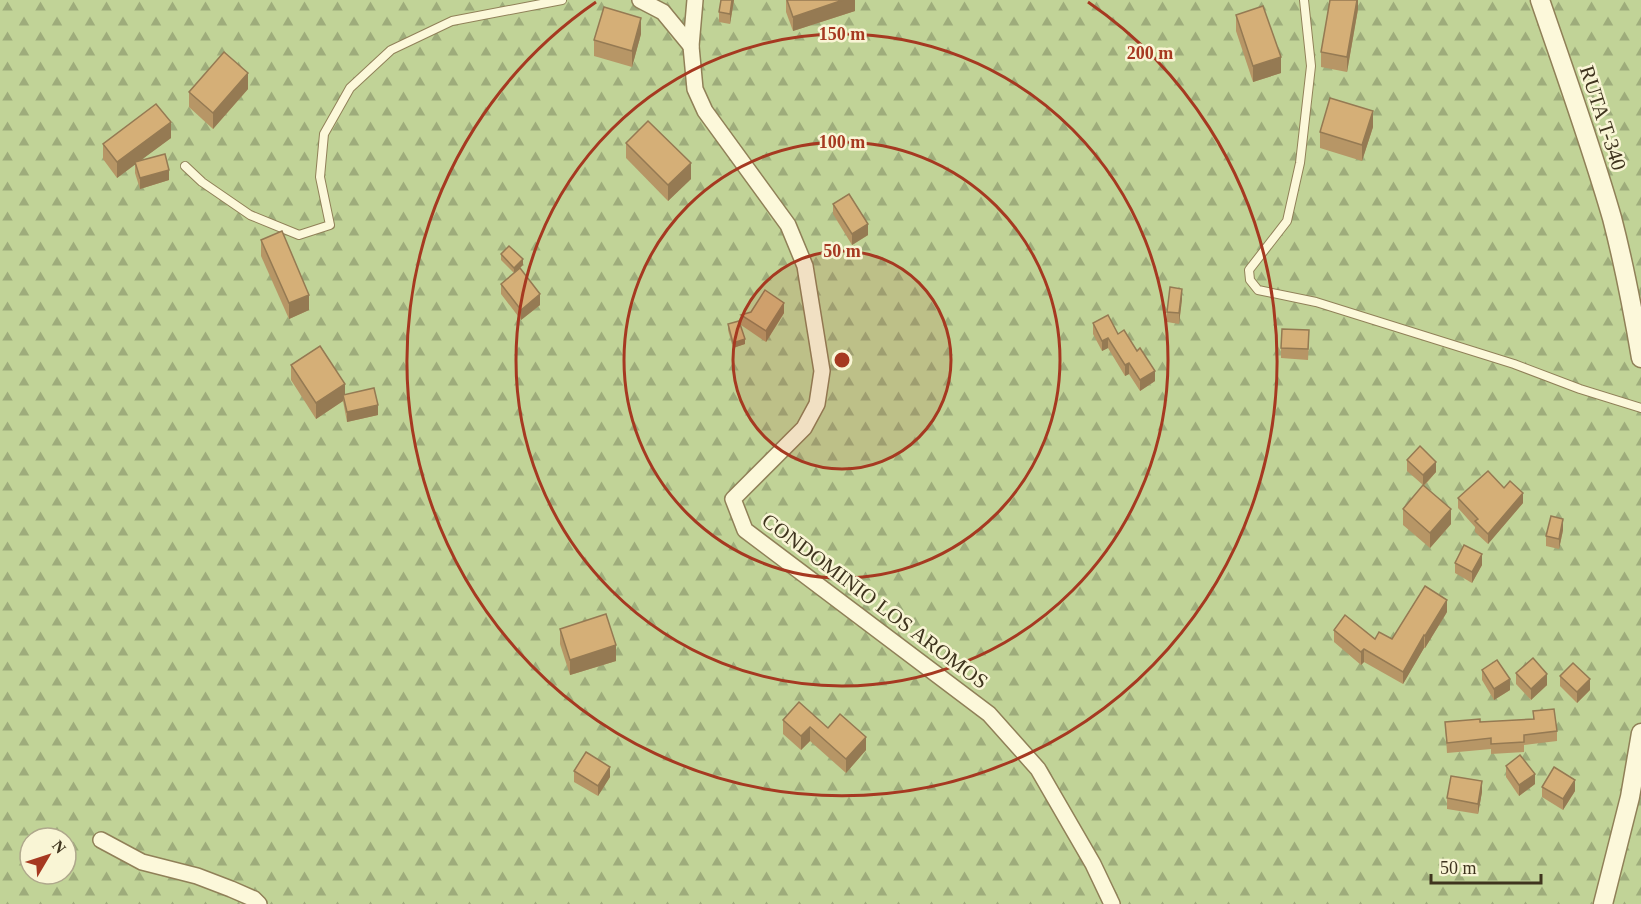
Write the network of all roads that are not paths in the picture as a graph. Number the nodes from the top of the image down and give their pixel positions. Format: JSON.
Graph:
{"nodes":[{"id":1,"x":562,"y":0,"type":"edge"},
{"id":2,"x":640,"y":0,"type":"edge"},
{"id":3,"x":695,"y":0,"type":"edge"},
{"id":4,"x":1304,"y":0,"type":"edge"},
{"id":5,"x":1540,"y":0,"type":"edge"},
{"id":6,"x":691,"y":46,"type":"junction"},
{"id":7,"x":184,"y":166,"type":"dead end"},
{"id":8,"x":1641,"y":358,"type":"edge"},
{"id":9,"x":1641,"y":408,"type":"edge"},
{"id":10,"x":1641,"y":733,"type":"edge"},
{"id":11,"x":101,"y":840,"type":"dead end"},
{"id":12,"x":259,"y":904,"type":"edge"},
{"id":13,"x":1112,"y":904,"type":"edge"},
{"id":14,"x":1603,"y":904,"type":"edge"}],
"edges":[{"from":1,"to":7,"type":"lane"},
{"from":2,"to":6,"type":"street"},
{"from":3,"to":6,"type":"street","name":"CONDOMINIO LOS AROMOS"},
{"from":4,"to":9,"type":"lane"},
{"from":5,"to":8,"type":"street","name":"RUTA T-340"},
{"from":6,"to":13,"type":"street","name":"CONDOMINIO LOS AROMOS"},
{"from":10,"to":14,"type":"street"},
{"from":11,"to":12,"type":"street"}]}
